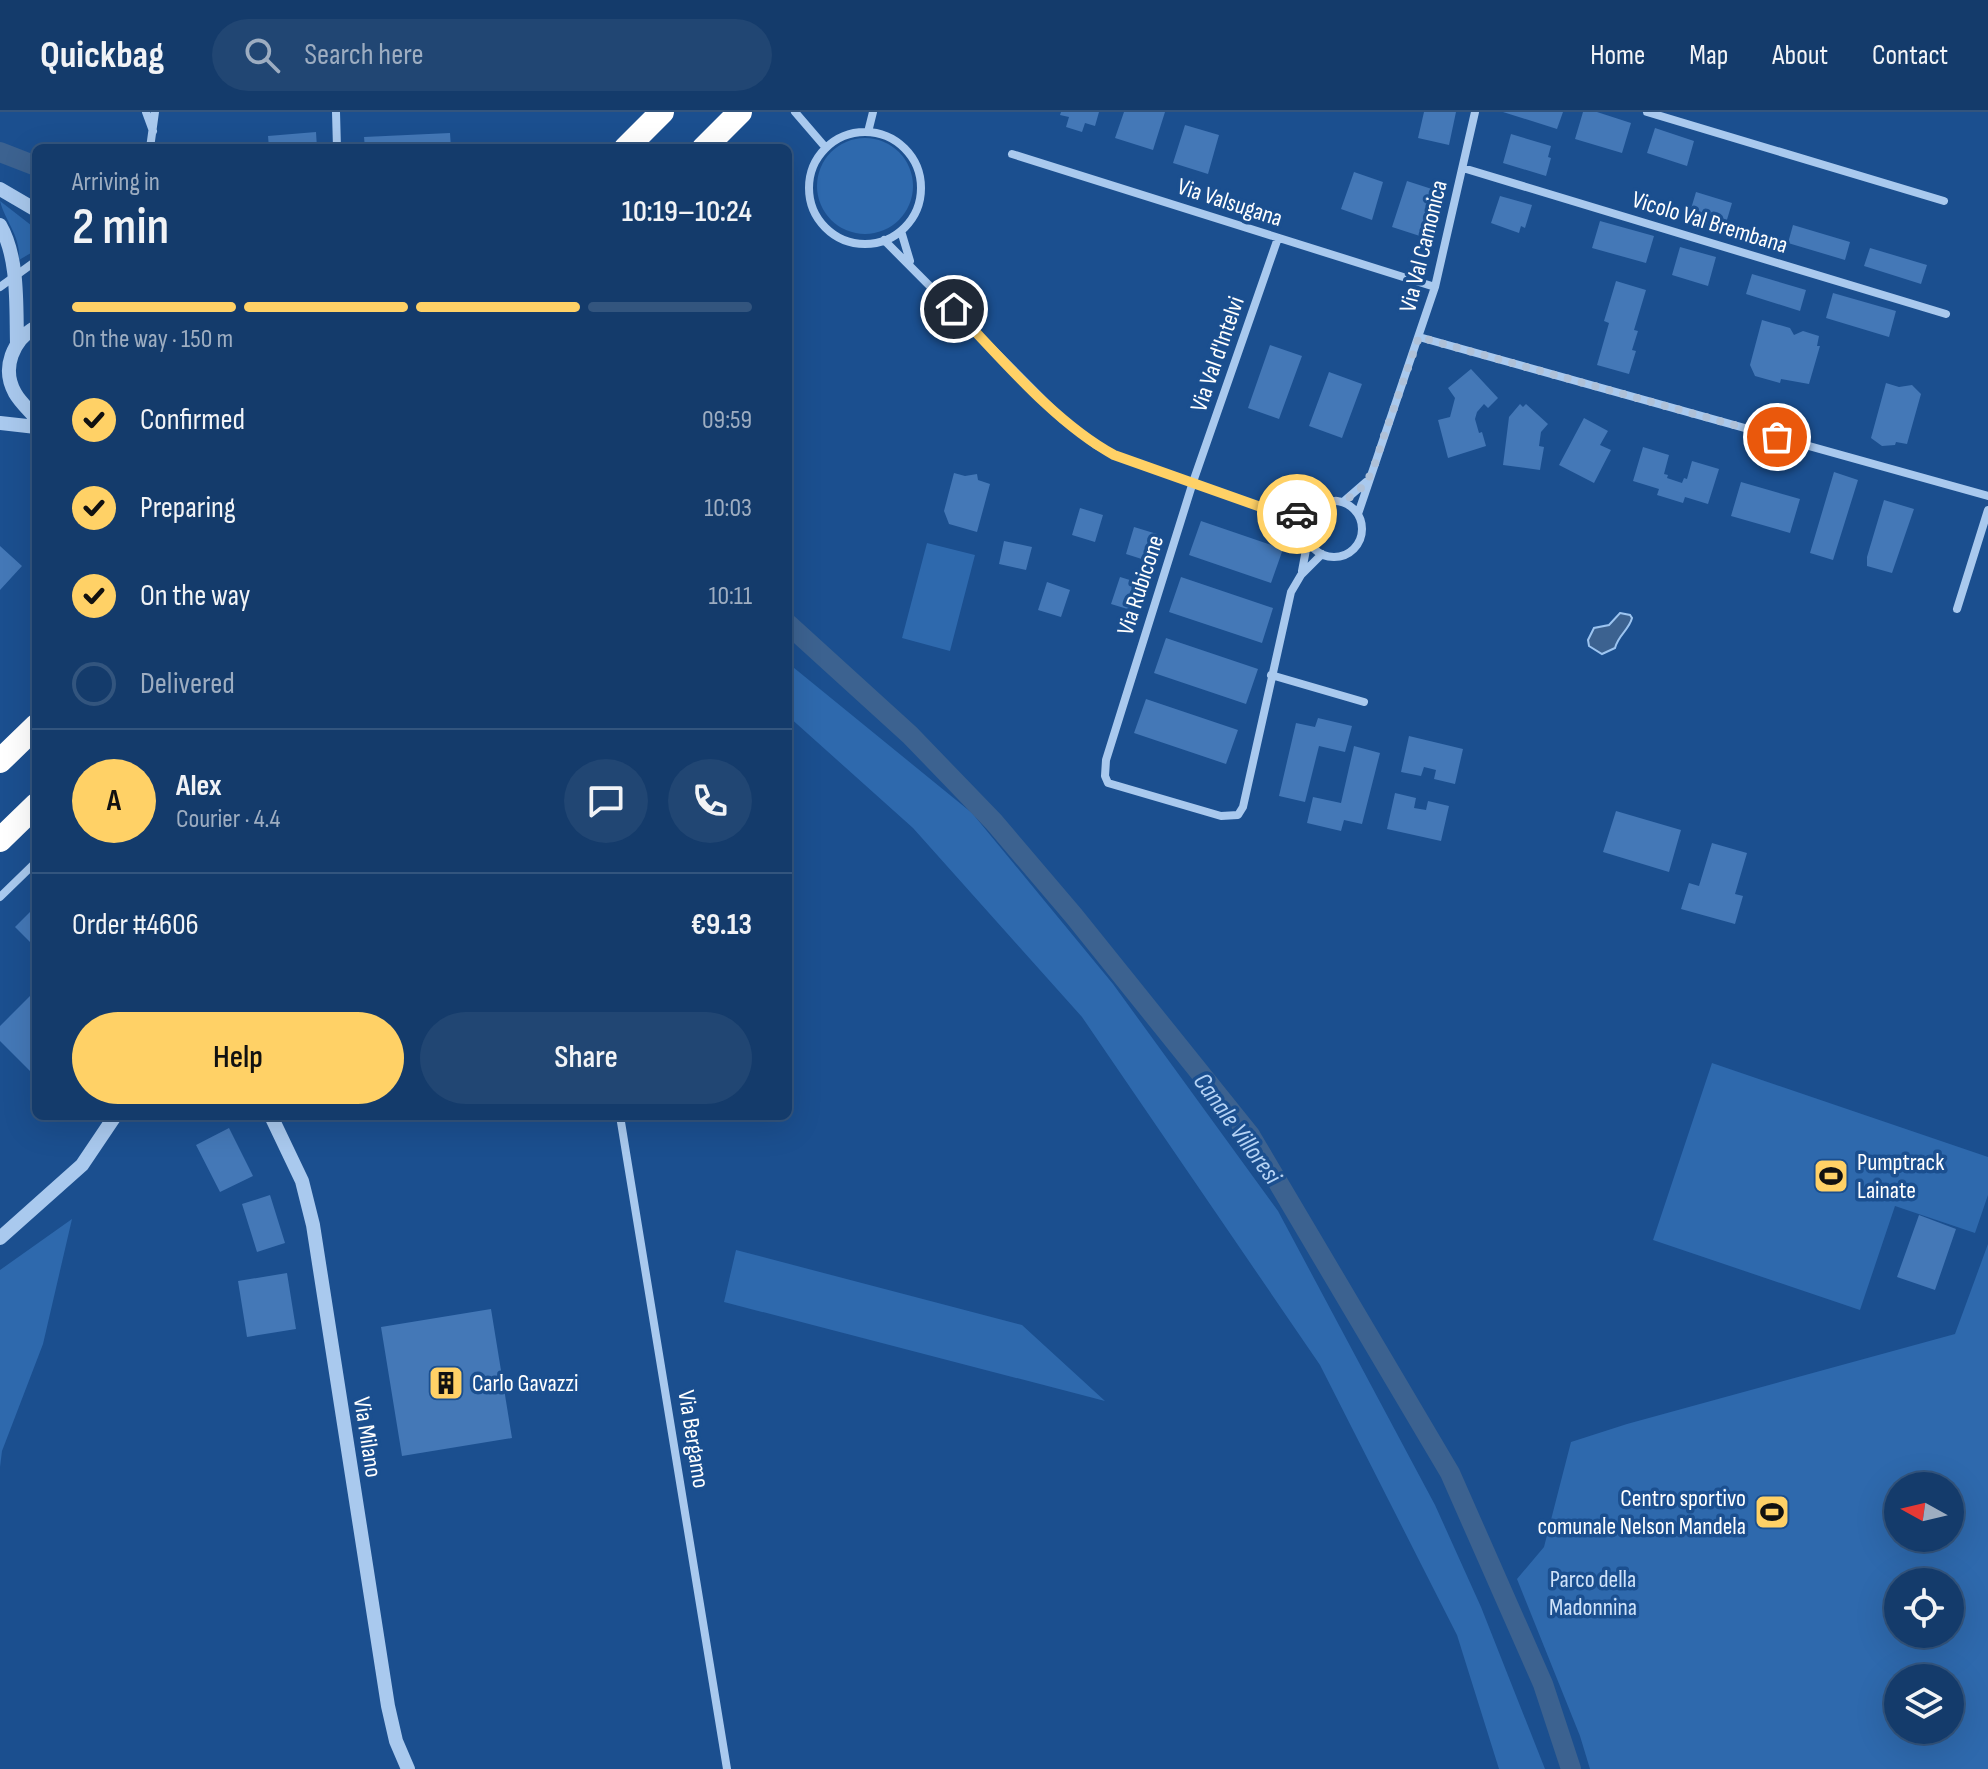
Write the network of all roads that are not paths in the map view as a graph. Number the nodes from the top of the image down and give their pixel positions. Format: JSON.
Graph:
{"nodes":[{"id":1,"x":146,"y":112,"type":"edge"},
{"id":2,"x":155,"y":112,"type":"edge"},
{"id":3,"x":336,"y":112,"type":"edge"},
{"id":4,"x":662,"y":112,"type":"edge"},
{"id":5,"x":740,"y":112,"type":"edge"},
{"id":6,"x":795,"y":112,"type":"edge"},
{"id":7,"x":873,"y":112,"type":"edge"},
{"id":8,"x":1475,"y":112,"type":"edge"},
{"id":9,"x":1647,"y":112,"type":"edge"},
{"id":10,"x":153,"y":131,"type":"junction"},
{"id":11,"x":868,"y":132,"type":"junction"},
{"id":12,"x":151,"y":144,"type":"edge"},
{"id":13,"x":337,"y":144,"type":"edge"},
{"id":14,"x":630,"y":144,"type":"edge"},
{"id":15,"x":708,"y":144,"type":"edge"},
{"id":16,"x":826,"y":148,"type":"junction"},
{"id":17,"x":1012,"y":154,"type":"dead end"},
{"id":18,"x":1463,"y":168,"type":"junction"},
{"id":19,"x":0,"y":189,"type":"edge"},
{"id":20,"x":1944,"y":201,"type":"dead end"},
{"id":21,"x":32,"y":208,"type":"edge"},
{"id":22,"x":0,"y":225,"type":"edge"},
{"id":23,"x":901,"y":231,"type":"junction"},
{"id":24,"x":1278,"y":238,"type":"junction"},
{"id":25,"x":884,"y":240,"type":"junction"},
{"id":26,"x":32,"y":264,"type":"edge"},
{"id":27,"x":911,"y":265,"type":"junction"},
{"id":28,"x":13,"y":278,"type":"junction"},
{"id":29,"x":0,"y":287,"type":"edge"},
{"id":30,"x":1435,"y":287,"type":"junction"},
{"id":31,"x":1946,"y":314,"type":"dead end"},
{"id":32,"x":32,"y":330,"type":"edge"},
{"id":33,"x":1419,"y":337,"type":"junction"},
{"id":34,"x":17,"y":343,"type":"junction"},
{"id":35,"x":0,"y":353,"type":"edge"},
{"id":36,"x":32,"y":413,"type":"edge"},
{"id":37,"x":0,"y":423,"type":"edge"},
{"id":38,"x":32,"y":427,"type":"edge"},
{"id":39,"x":1369,"y":478,"type":"junction"},
{"id":40,"x":1193,"y":482,"type":"junction"},
{"id":41,"x":1988,"y":496,"type":"edge"},
{"id":42,"x":1343,"y":502,"type":"junction"},
{"id":43,"x":1988,"y":510,"type":"edge"},
{"id":44,"x":1275,"y":512,"type":"junction"},
{"id":45,"x":1310,"y":514,"type":"junction"},
{"id":46,"x":1358,"y":514,"type":"junction"},
{"id":47,"x":1307,"y":536,"type":"junction"},
{"id":48,"x":1322,"y":554,"type":"junction"},
{"id":49,"x":1301,"y":575,"type":"junction"},
{"id":50,"x":1957,"y":609,"type":"dead end"},
{"id":51,"x":1271,"y":675,"type":"junction"},
{"id":52,"x":1364,"y":702,"type":"dead end"},
{"id":53,"x":32,"y":730,"type":"edge"},
{"id":54,"x":0,"y":761,"type":"edge"},
{"id":55,"x":32,"y":809,"type":"edge"},
{"id":56,"x":0,"y":840,"type":"edge"},
{"id":57,"x":32,"y":866,"type":"edge"},
{"id":58,"x":0,"y":897,"type":"edge"},
{"id":59,"x":112,"y":1120,"type":"edge"},
{"id":60,"x":273,"y":1120,"type":"edge"},
{"id":61,"x":621,"y":1120,"type":"edge"},
{"id":62,"x":0,"y":1238,"type":"edge"},
{"id":63,"x":408,"y":1769,"type":"edge"},
{"id":64,"x":727,"y":1769,"type":"edge"}],
"edges":[{"from":1,"to":10,"type":"street"},
{"from":2,"to":10,"type":"street"},
{"from":3,"to":13,"type":"street"},
{"from":4,"to":14,"type":"highway"},
{"from":5,"to":15,"type":"highway"},
{"from":6,"to":16,"type":"street"},
{"from":7,"to":11,"type":"street"},
{"from":8,"to":18,"type":"street","name":"Via Val Camonica"},
{"from":9,"to":20,"type":"street"},
{"from":10,"to":12,"type":"street"},
{"from":11,"to":16,"type":"street"},
{"from":11,"to":23,"type":"street"},
{"from":16,"to":25,"type":"street"},
{"from":17,"to":24,"type":"street","name":"Via Valsugana"},
{"from":18,"to":30,"type":"street","name":"Via Val Camonica"},
{"from":18,"to":31,"type":"street","name":"Vicolo Val Brembana"},
{"from":19,"to":21,"type":"street"},
{"from":22,"to":28,"type":"street"},
{"from":23,"to":25,"type":"street"},
{"from":23,"to":27,"type":"street"},
{"from":24,"to":30,"type":"street","name":"Via Valsugana"},
{"from":24,"to":40,"type":"street","name":"Via Val d'Intelvi"},
{"from":25,"to":27,"type":"street"},
{"from":26,"to":28,"type":"street"},
{"from":27,"to":40,"type":"street"},
{"from":28,"to":29,"type":"street"},
{"from":28,"to":34,"type":"street"},
{"from":30,"to":33,"type":"street","name":"Via Val Camonica"},
{"from":32,"to":34,"type":"street"},
{"from":33,"to":39,"type":"street","name":"Via Val Camonica"},
{"from":33,"to":41,"type":"street"},
{"from":34,"to":35,"type":"street"},
{"from":34,"to":36,"type":"street"},
{"from":37,"to":38,"type":"street"},
{"from":39,"to":42,"type":"street","name":"Via Val Camonica"},
{"from":39,"to":46,"type":"street","name":"Via Val Camonica"},
{"from":40,"to":44,"type":"street"},
{"from":40,"to":51,"type":"street","name":"Via Rubicone"},
{"from":42,"to":45,"type":"street"},
{"from":42,"to":46,"type":"street"},
{"from":43,"to":50,"type":"street"},
{"from":44,"to":45,"type":"street"},
{"from":44,"to":47,"type":"street"},
{"from":45,"to":47,"type":"street"},
{"from":46,"to":48,"type":"street"},
{"from":47,"to":48,"type":"street"},
{"from":47,"to":49,"type":"street"},
{"from":48,"to":49,"type":"street"},
{"from":49,"to":51,"type":"street"},
{"from":51,"to":52,"type":"street"},
{"from":53,"to":54,"type":"highway"},
{"from":55,"to":56,"type":"highway"},
{"from":57,"to":58,"type":"street"},
{"from":59,"to":62,"type":"street"},
{"from":60,"to":63,"type":"street","name":"Via Milano"},
{"from":61,"to":64,"type":"street","name":"Via Bergamo"}]}
